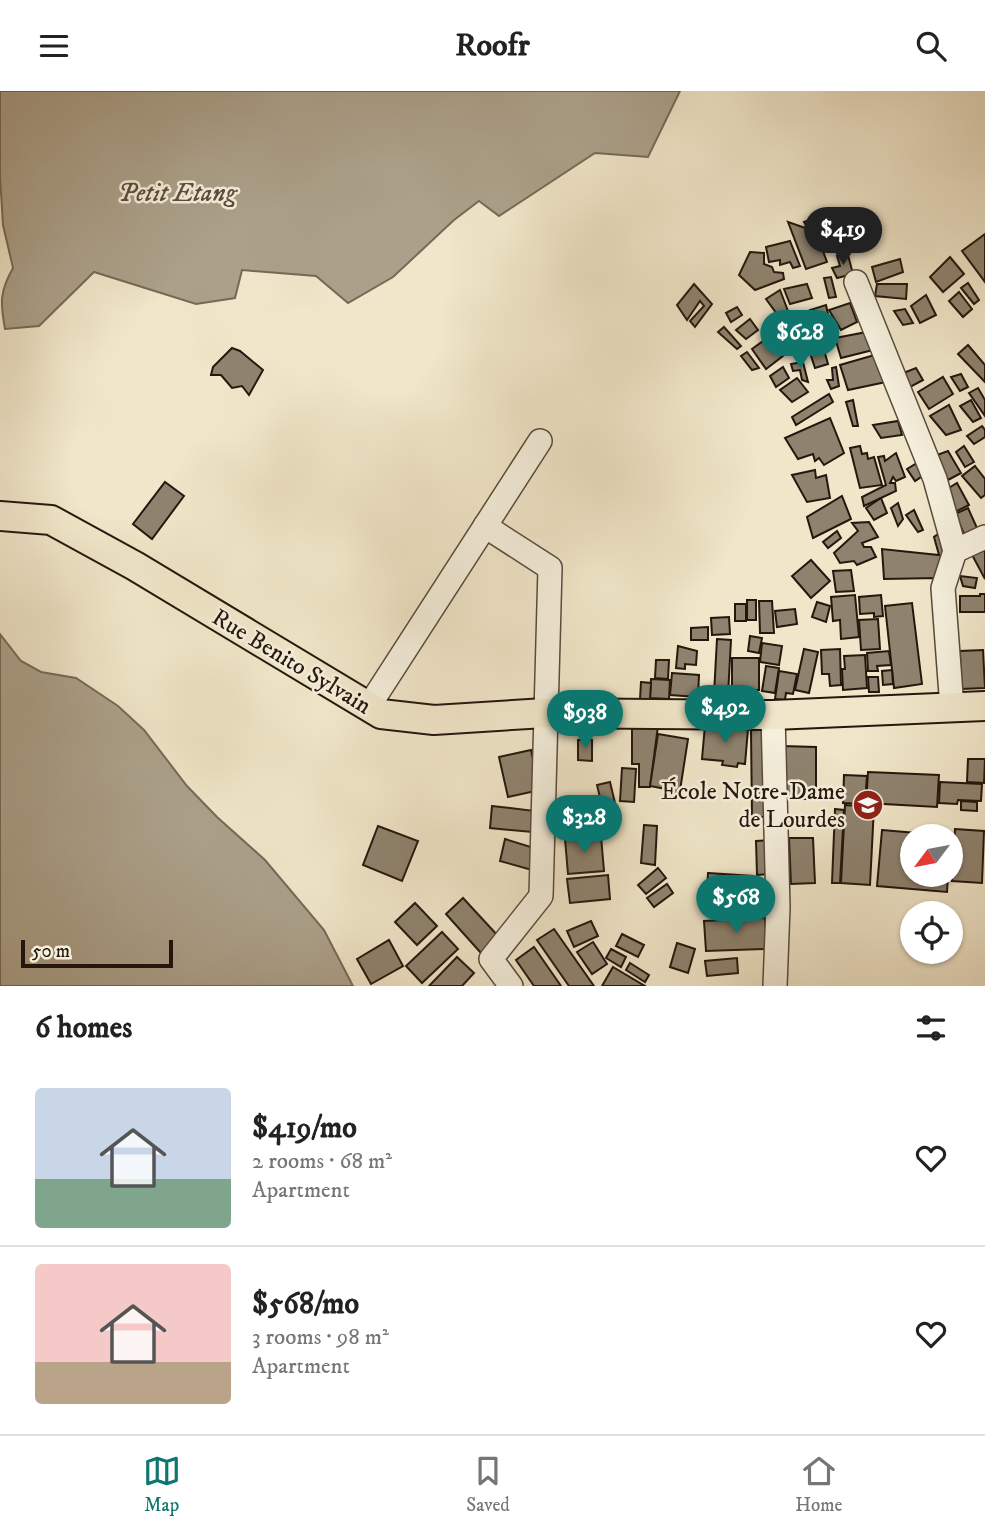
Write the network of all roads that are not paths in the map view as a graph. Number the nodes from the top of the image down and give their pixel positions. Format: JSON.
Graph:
{"nodes":[{"id":1,"x":856,"y":282,"type":"dead end"},
{"id":2,"x":540,"y":441,"type":"dead end"},
{"id":3,"x":0,"y":516,"type":"edge"},
{"id":4,"x":485,"y":526,"type":"junction"},
{"id":5,"x":985,"y":537,"type":"edge"},
{"id":6,"x":955,"y":551,"type":"junction"},
{"id":7,"x":369,"y":706,"type":"junction"},
{"id":8,"x":985,"y":706,"type":"edge"},
{"id":9,"x":952,"y":708,"type":"junction"},
{"id":10,"x":545,"y":713,"type":"junction"},
{"id":11,"x":773,"y":715,"type":"junction"},
{"id":12,"x":511,"y":986,"type":"edge"},
{"id":13,"x":775,"y":986,"type":"edge"}],
"edges":[{"from":1,"to":6,"type":"street"},
{"from":2,"to":4,"type":"street"},
{"from":3,"to":7,"type":"main road","name":"Rue Benito Sylvain"},
{"from":4,"to":7,"type":"street"},
{"from":4,"to":10,"type":"street"},
{"from":5,"to":6,"type":"street"},
{"from":6,"to":9,"type":"street"},
{"from":7,"to":10,"type":"main road","name":"Rue Benito Sylvain"},
{"from":8,"to":9,"type":"main road","name":"Rue Benito Sylvain"},
{"from":9,"to":11,"type":"main road","name":"Rue Benito Sylvain"},
{"from":10,"to":11,"type":"main road","name":"Rue Benito Sylvain"},
{"from":10,"to":12,"type":"street"},
{"from":11,"to":13,"type":"street"}]}
